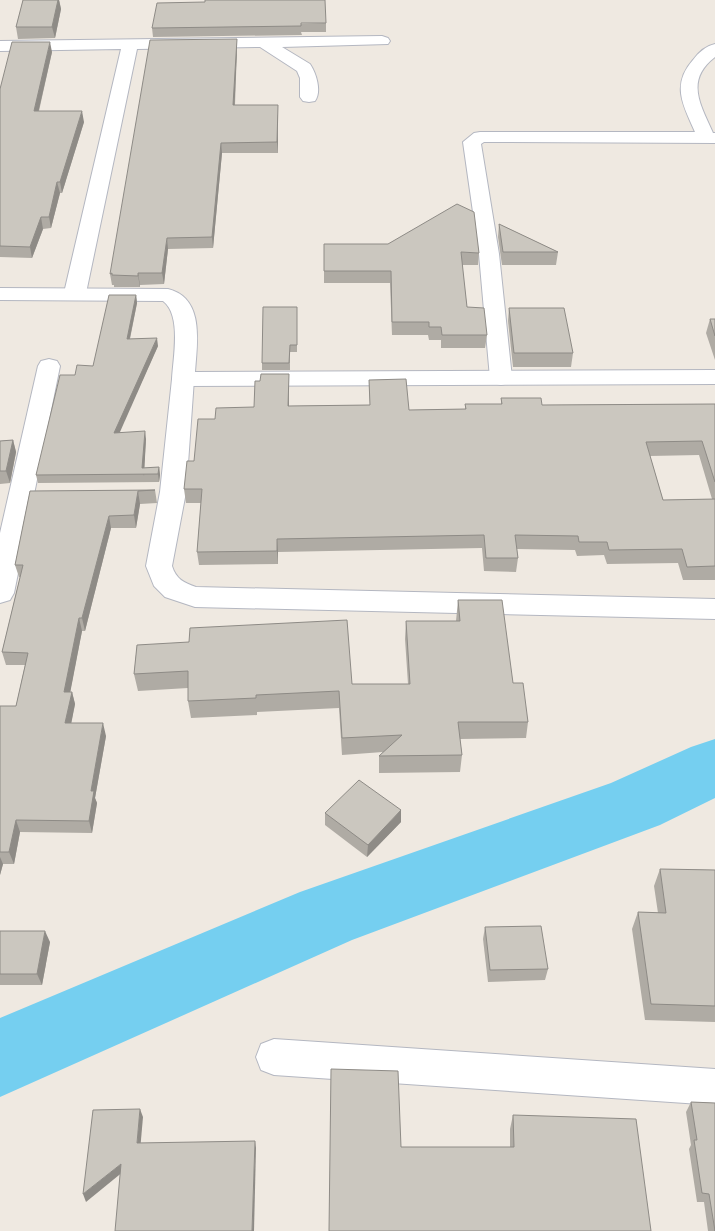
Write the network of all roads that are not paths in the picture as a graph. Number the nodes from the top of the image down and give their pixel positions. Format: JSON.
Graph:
{"nodes":[{"id":1,"x":382,"y":40,"type":"dead end"},
{"id":2,"x":264,"y":43,"type":"junction"},
{"id":3,"x":130,"y":45,"type":"junction"},
{"id":4,"x":0,"y":46,"type":"edge"},
{"id":5,"x":715,"y":49,"type":"edge"},
{"id":6,"x":309,"y":97,"type":"dead end"},
{"id":7,"x":711,"y":138,"type":"edge"},
{"id":8,"x":75,"y":293,"type":"junction"},
{"id":9,"x":0,"y":294,"type":"edge"},
{"id":10,"x":49,"y":366,"type":"dead end"},
{"id":11,"x":715,"y":377,"type":"edge"},
{"id":12,"x":501,"y":378,"type":"junction"},
{"id":13,"x":183,"y":379,"type":"junction"},
{"id":14,"x":21,"y":494,"type":"edge"},
{"id":15,"x":0,"y":593,"type":"edge"},
{"id":16,"x":715,"y":609,"type":"edge"},
{"id":17,"x":274,"y":1057,"type":"dead end"},
{"id":18,"x":715,"y":1087,"type":"edge"}],
"edges":[{"from":1,"to":2,"type":"street"},
{"from":2,"to":3,"type":"street"},
{"from":2,"to":6,"type":"street"},
{"from":3,"to":4,"type":"street"},
{"from":3,"to":8,"type":"street"},
{"from":5,"to":7,"type":"street"},
{"from":7,"to":12,"type":"street"},
{"from":8,"to":9,"type":"street"},
{"from":8,"to":13,"type":"street"},
{"from":10,"to":14,"type":"street"},
{"from":11,"to":12,"type":"street"},
{"from":12,"to":13,"type":"street"},
{"from":13,"to":16,"type":"street"},
{"from":14,"to":15,"type":"street"},
{"from":17,"to":18,"type":"street"}]}
